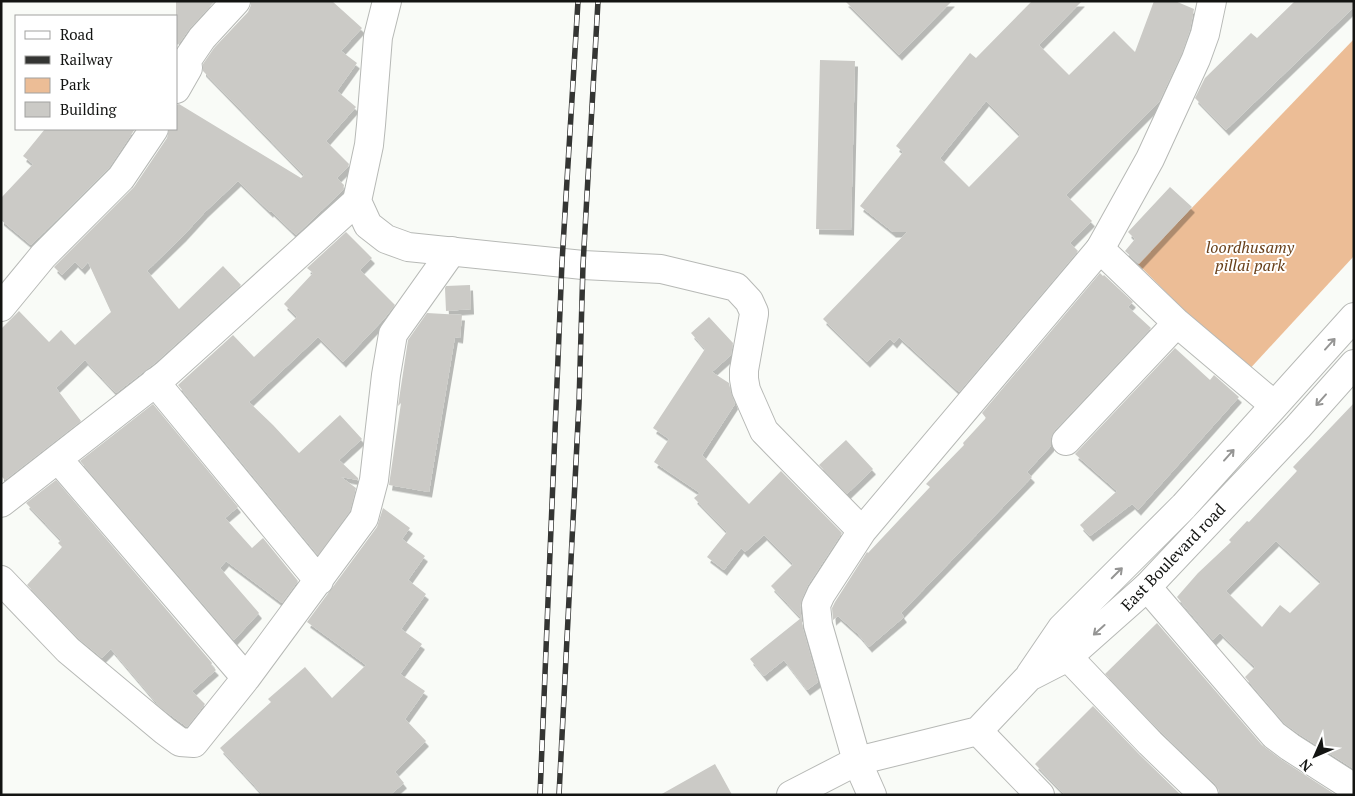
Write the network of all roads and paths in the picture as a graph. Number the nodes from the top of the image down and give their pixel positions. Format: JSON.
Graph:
{"nodes":[{"id":1,"x":236,"y":1,"type":"edge"},
{"id":2,"x":386,"y":1,"type":"edge"},
{"id":3,"x":1212,"y":1,"type":"edge"},
{"id":4,"x":178,"y":86,"type":"edge"},
{"id":5,"x":153,"y":130,"type":"edge"},
{"id":6,"x":357,"y":201,"type":"junction"},
{"id":7,"x":1100,"y":249,"type":"junction"},
{"id":8,"x":452,"y":251,"type":"junction"},
{"id":9,"x":1,"y":307,"type":"edge"},
{"id":10,"x":1354,"y":317,"type":"edge"},
{"id":11,"x":1176,"y":323,"type":"junction"},
{"id":12,"x":1354,"y":364,"type":"edge"},
{"id":13,"x":155,"y":382,"type":"junction"},
{"id":14,"x":1274,"y":406,"type":"junction"},
{"id":15,"x":1066,"y":441,"type":"dead end"},
{"id":16,"x":58,"y":459,"type":"junction"},
{"id":17,"x":1,"y":503,"type":"edge"},
{"id":18,"x":862,"y":531,"type":"junction"},
{"id":19,"x":1,"y":580,"type":"edge"},
{"id":20,"x":319,"y":581,"type":"junction"},
{"id":21,"x":1147,"y":587,"type":"junction"},
{"id":22,"x":1068,"y":657,"type":"junction"},
{"id":23,"x":1029,"y":676,"type":"junction"},
{"id":24,"x":246,"y":678,"type":"junction"},
{"id":25,"x":978,"y":732,"type":"junction"},
{"id":26,"x":857,"y":761,"type":"junction"},
{"id":27,"x":1354,"y":788,"type":"edge"},
{"id":28,"x":791,"y":795,"type":"edge"},
{"id":29,"x":872,"y":795,"type":"edge"},
{"id":30,"x":1040,"y":795,"type":"edge"},
{"id":31,"x":1204,"y":795,"type":"edge"}],
"edges":[{"from":1,"to":4,"type":"street"},
{"from":2,"to":6,"type":"street"},
{"from":3,"to":7,"type":"street"},
{"from":5,"to":9,"type":"street"},
{"from":6,"to":8,"type":"street"},
{"from":6,"to":13,"type":"street"},
{"from":7,"to":11,"type":"street"},
{"from":7,"to":18,"type":"street"},
{"from":8,"to":18,"type":"street"},
{"from":8,"to":20,"type":"street"},
{"from":14,"to":10,"type":"street","one_way":true},
{"from":11,"to":14,"type":"street"},
{"from":11,"to":15,"type":"street"},
{"from":12,"to":21,"type":"street","name":"East Boulevard road","one_way":true},
{"from":13,"to":16,"type":"street"},
{"from":13,"to":20,"type":"street"},
{"from":23,"to":14,"type":"street","one_way":true},
{"from":16,"to":17,"type":"street"},
{"from":16,"to":24,"type":"street"},
{"from":18,"to":26,"type":"street"},
{"from":19,"to":24,"type":"street"},
{"from":20,"to":24,"type":"street"},
{"from":21,"to":22,"type":"street","name":"East Boulevard road","one_way":true},
{"from":21,"to":27,"type":"street"},
{"from":22,"to":23,"type":"street","name":"East Boulevard road"},
{"from":22,"to":31,"type":"street"},
{"from":23,"to":25,"type":"street","name":"East Boulevard road"},
{"from":25,"to":26,"type":"street"},
{"from":25,"to":30,"type":"street"},
{"from":26,"to":28,"type":"street"},
{"from":26,"to":29,"type":"street"}]}
